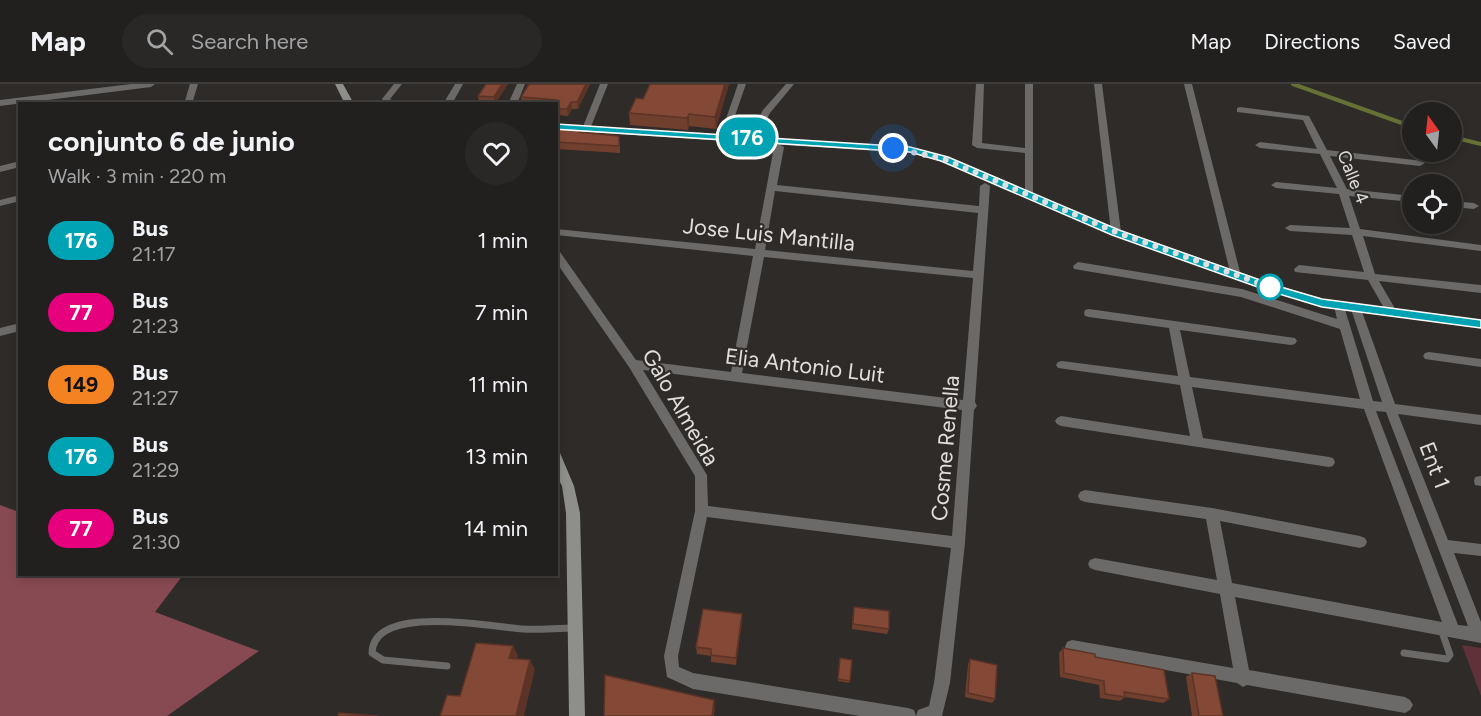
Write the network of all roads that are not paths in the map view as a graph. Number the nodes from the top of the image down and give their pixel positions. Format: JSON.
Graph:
{"nodes":[{"id":1,"x":151,"y":84,"type":"edge"},
{"id":2,"x":194,"y":84,"type":"edge"},
{"id":3,"x":339,"y":84,"type":"edge"},
{"id":4,"x":398,"y":84,"type":"edge"},
{"id":5,"x":459,"y":84,"type":"edge"},
{"id":6,"x":522,"y":84,"type":"edge"},
{"id":7,"x":604,"y":84,"type":"edge"},
{"id":8,"x":742,"y":84,"type":"edge"},
{"id":9,"x":789,"y":84,"type":"edge"},
{"id":10,"x":980,"y":84,"type":"edge"},
{"id":11,"x":1029,"y":84,"type":"edge"},
{"id":12,"x":1098,"y":84,"type":"edge"},
{"id":13,"x":1188,"y":84,"type":"edge"},
{"id":14,"x":189,"y":102,"type":"edge"},
{"id":15,"x":349,"y":102,"type":"edge"},
{"id":16,"x":388,"y":102,"type":"edge"},
{"id":17,"x":448,"y":102,"type":"edge"},
{"id":18,"x":513,"y":102,"type":"edge"},
{"id":19,"x":0,"y":103,"type":"edge"},
{"id":20,"x":1239,"y":110,"type":"dead end"},
{"id":21,"x":558,"y":127,"type":"edge"},
{"id":22,"x":586,"y":129,"type":"junction"},
{"id":23,"x":724,"y":136,"type":"junction"},
{"id":24,"x":752,"y":138,"type":"junction"},
{"id":25,"x":1260,"y":145,"type":"dead end"},
{"id":26,"x":779,"y":147,"type":"dead end"},
{"id":27,"x":1029,"y":151,"type":"junction"},
{"id":28,"x":1326,"y":153,"type":"junction"},
{"id":29,"x":1420,"y":163,"type":"dead end"},
{"id":30,"x":18,"y":164,"type":"edge"},
{"id":31,"x":0,"y":169,"type":"edge"},
{"id":32,"x":1276,"y":185,"type":"dead end"},
{"id":33,"x":985,"y":186,"type":"dead end"},
{"id":34,"x":773,"y":188,"type":"junction"},
{"id":35,"x":1343,"y":191,"type":"junction"},
{"id":36,"x":1030,"y":194,"type":"junction"},
{"id":37,"x":18,"y":198,"type":"edge"},
{"id":38,"x":1402,"y":198,"type":"edge"},
{"id":39,"x":0,"y":203,"type":"edge"},
{"id":40,"x":1462,"y":205,"type":"edge"},
{"id":41,"x":1474,"y":206,"type":"dead end"},
{"id":42,"x":984,"y":210,"type":"junction"},
{"id":43,"x":1290,"y":228,"type":"dead end"},
{"id":44,"x":558,"y":232,"type":"edge"},
{"id":45,"x":1116,"y":232,"type":"junction"},
{"id":46,"x":1356,"y":232,"type":"junction"},
{"id":47,"x":1481,"y":248,"type":"edge"},
{"id":48,"x":758,"y":252,"type":"junction"},
{"id":49,"x":558,"y":257,"type":"edge"},
{"id":50,"x":1078,"y":266,"type":"dead end"},
{"id":51,"x":1299,"y":269,"type":"dead end"},
{"id":52,"x":978,"y":275,"type":"junction"},
{"id":53,"x":1370,"y":275,"type":"junction"},
{"id":54,"x":1236,"y":276,"type":"junction"},
{"id":55,"x":1481,"y":290,"type":"edge"},
{"id":56,"x":1339,"y":306,"type":"junction"},
{"id":57,"x":1356,"y":309,"type":"junction"},
{"id":58,"x":1392,"y":312,"type":"junction"},
{"id":59,"x":1089,"y":313,"type":"dead end"},
{"id":60,"x":1481,"y":324,"type":"edge"},
{"id":61,"x":1174,"y":326,"type":"junction"},
{"id":62,"x":1345,"y":326,"type":"junction"},
{"id":63,"x":18,"y":328,"type":"edge"},
{"id":64,"x":0,"y":332,"type":"edge"},
{"id":65,"x":1291,"y":341,"type":"dead end"},
{"id":66,"x":1430,"y":356,"type":"dead end"},
{"id":67,"x":1481,"y":363,"type":"edge"},
{"id":68,"x":633,"y":364,"type":"junction"},
{"id":69,"x":1062,"y":365,"type":"dead end"},
{"id":70,"x":736,"y":375,"type":"junction"},
{"id":71,"x":1186,"y":381,"type":"junction"},
{"id":72,"x":1368,"y":405,"type":"junction"},
{"id":73,"x":971,"y":406,"type":"junction"},
{"id":74,"x":1390,"y":408,"type":"junction"},
{"id":75,"x":1481,"y":420,"type":"edge"},
{"id":76,"x":1061,"y":421,"type":"dead end"},
{"id":77,"x":1198,"y":443,"type":"junction"},
{"id":78,"x":558,"y":462,"type":"edge"},
{"id":79,"x":1329,"y":462,"type":"dead end"},
{"id":80,"x":1085,"y":496,"type":"dead end"},
{"id":81,"x":702,"y":511,"type":"junction"},
{"id":82,"x":1212,"y":514,"type":"junction"},
{"id":83,"x":1360,"y":542,"type":"dead end"},
{"id":84,"x":958,"y":543,"type":"junction"},
{"id":85,"x":1444,"y":546,"type":"junction"},
{"id":86,"x":1481,"y":550,"type":"edge"},
{"id":87,"x":1095,"y":564,"type":"dead end"},
{"id":88,"x":1227,"y":588,"type":"junction"},
{"id":89,"x":574,"y":628,"type":"junction"},
{"id":90,"x":1447,"y":631,"type":"junction"},
{"id":91,"x":1480,"y":636,"type":"edge"},
{"id":92,"x":1072,"y":648,"type":"edge"},
{"id":93,"x":1404,"y":653,"type":"dead end"},
{"id":94,"x":447,"y":666,"type":"dead end"},
{"id":95,"x":1243,"y":679,"type":"junction"},
{"id":96,"x":1405,"y":705,"type":"dead end"},
{"id":97,"x":930,"y":714,"type":"edge"},
{"id":98,"x":577,"y":716,"type":"edge"},
{"id":99,"x":908,"y":716,"type":"edge"}],
"edges":[{"from":1,"to":19,"type":"street"},
{"from":2,"to":14,"type":"street"},
{"from":3,"to":15,"type":"street"},
{"from":4,"to":16,"type":"street"},
{"from":5,"to":17,"type":"street"},
{"from":6,"to":18,"type":"street"},
{"from":7,"to":22,"type":"street"},
{"from":8,"to":23,"type":"street"},
{"from":9,"to":24,"type":"street"},
{"from":10,"to":27,"type":"street"},
{"from":11,"to":27,"type":"street"},
{"from":12,"to":45,"type":"street"},
{"from":13,"to":54,"type":"street"},
{"from":20,"to":28,"type":"street","name":"Calle 4"},
{"from":21,"to":22,"type":"street"},
{"from":22,"to":23,"type":"street"},
{"from":23,"to":24,"type":"street"},
{"from":24,"to":36,"type":"street"},
{"from":25,"to":28,"type":"street"},
{"from":26,"to":34,"type":"street"},
{"from":27,"to":36,"type":"street"},
{"from":28,"to":29,"type":"street"},
{"from":28,"to":35,"type":"street","name":"Calle 4"},
{"from":30,"to":31,"type":"street"},
{"from":32,"to":35,"type":"street"},
{"from":33,"to":42,"type":"street","name":"Cosme Renella"},
{"from":34,"to":42,"type":"street"},
{"from":34,"to":48,"type":"street"},
{"from":35,"to":38,"type":"street"},
{"from":35,"to":46,"type":"street","name":"Calle 4"},
{"from":36,"to":45,"type":"street"},
{"from":37,"to":39,"type":"street"},
{"from":40,"to":41,"type":"street"},
{"from":42,"to":52,"type":"street","name":"Cosme Renella"},
{"from":43,"to":46,"type":"street"},
{"from":44,"to":48,"type":"street","name":"Jose Luis Mantilla"},
{"from":45,"to":54,"type":"street"},
{"from":46,"to":47,"type":"street"},
{"from":46,"to":53,"type":"street","name":"Calle 4"},
{"from":48,"to":52,"type":"street","name":"Jose Luis Mantilla"},
{"from":48,"to":70,"type":"street"},
{"from":49,"to":68,"type":"street","name":"Galo Almeida"},
{"from":50,"to":62,"type":"street"},
{"from":51,"to":53,"type":"street"},
{"from":52,"to":73,"type":"street","name":"Cosme Renella"},
{"from":53,"to":55,"type":"street"},
{"from":53,"to":58,"type":"street","name":"Calle 4"},
{"from":54,"to":56,"type":"street"},
{"from":56,"to":57,"type":"street"},
{"from":56,"to":62,"type":"street","name":"Ent 1"},
{"from":57,"to":58,"type":"street"},
{"from":57,"to":74,"type":"street","name":"Ent 1"},
{"from":58,"to":60,"type":"street"},
{"from":59,"to":61,"type":"street"},
{"from":61,"to":65,"type":"street"},
{"from":61,"to":71,"type":"street"},
{"from":62,"to":72,"type":"street","name":"Ent 1"},
{"from":63,"to":64,"type":"street"},
{"from":66,"to":67,"type":"street"},
{"from":68,"to":70,"type":"street","name":"Elia Antonio Luit"},
{"from":68,"to":81,"type":"street","name":"Galo Almeida"},
{"from":69,"to":71,"type":"street"},
{"from":70,"to":73,"type":"street","name":"Elia Antonio Luit"},
{"from":71,"to":72,"type":"street"},
{"from":71,"to":77,"type":"street"},
{"from":72,"to":74,"type":"street"},
{"from":72,"to":90,"type":"street","name":"Ent 1"},
{"from":73,"to":84,"type":"street","name":"Cosme Renella"},
{"from":74,"to":75,"type":"street"},
{"from":74,"to":85,"type":"street","name":"Ent 1"},
{"from":76,"to":77,"type":"street"},
{"from":77,"to":79,"type":"street"},
{"from":78,"to":89,"type":"street"},
{"from":80,"to":82,"type":"street"},
{"from":81,"to":84,"type":"street"},
{"from":81,"to":99,"type":"street","name":"Galo Almeida"},
{"from":82,"to":83,"type":"street"},
{"from":82,"to":88,"type":"street"},
{"from":84,"to":97,"type":"street","name":"Cosme Renella"},
{"from":85,"to":86,"type":"street"},
{"from":85,"to":91,"type":"street","name":"Ent 1"},
{"from":87,"to":88,"type":"street"},
{"from":88,"to":90,"type":"street"},
{"from":88,"to":95,"type":"street"},
{"from":89,"to":94,"type":"lane"},
{"from":89,"to":98,"type":"street"},
{"from":90,"to":91,"type":"street"},
{"from":90,"to":93,"type":"lane"},
{"from":92,"to":95,"type":"street"},
{"from":95,"to":96,"type":"street"}]}
